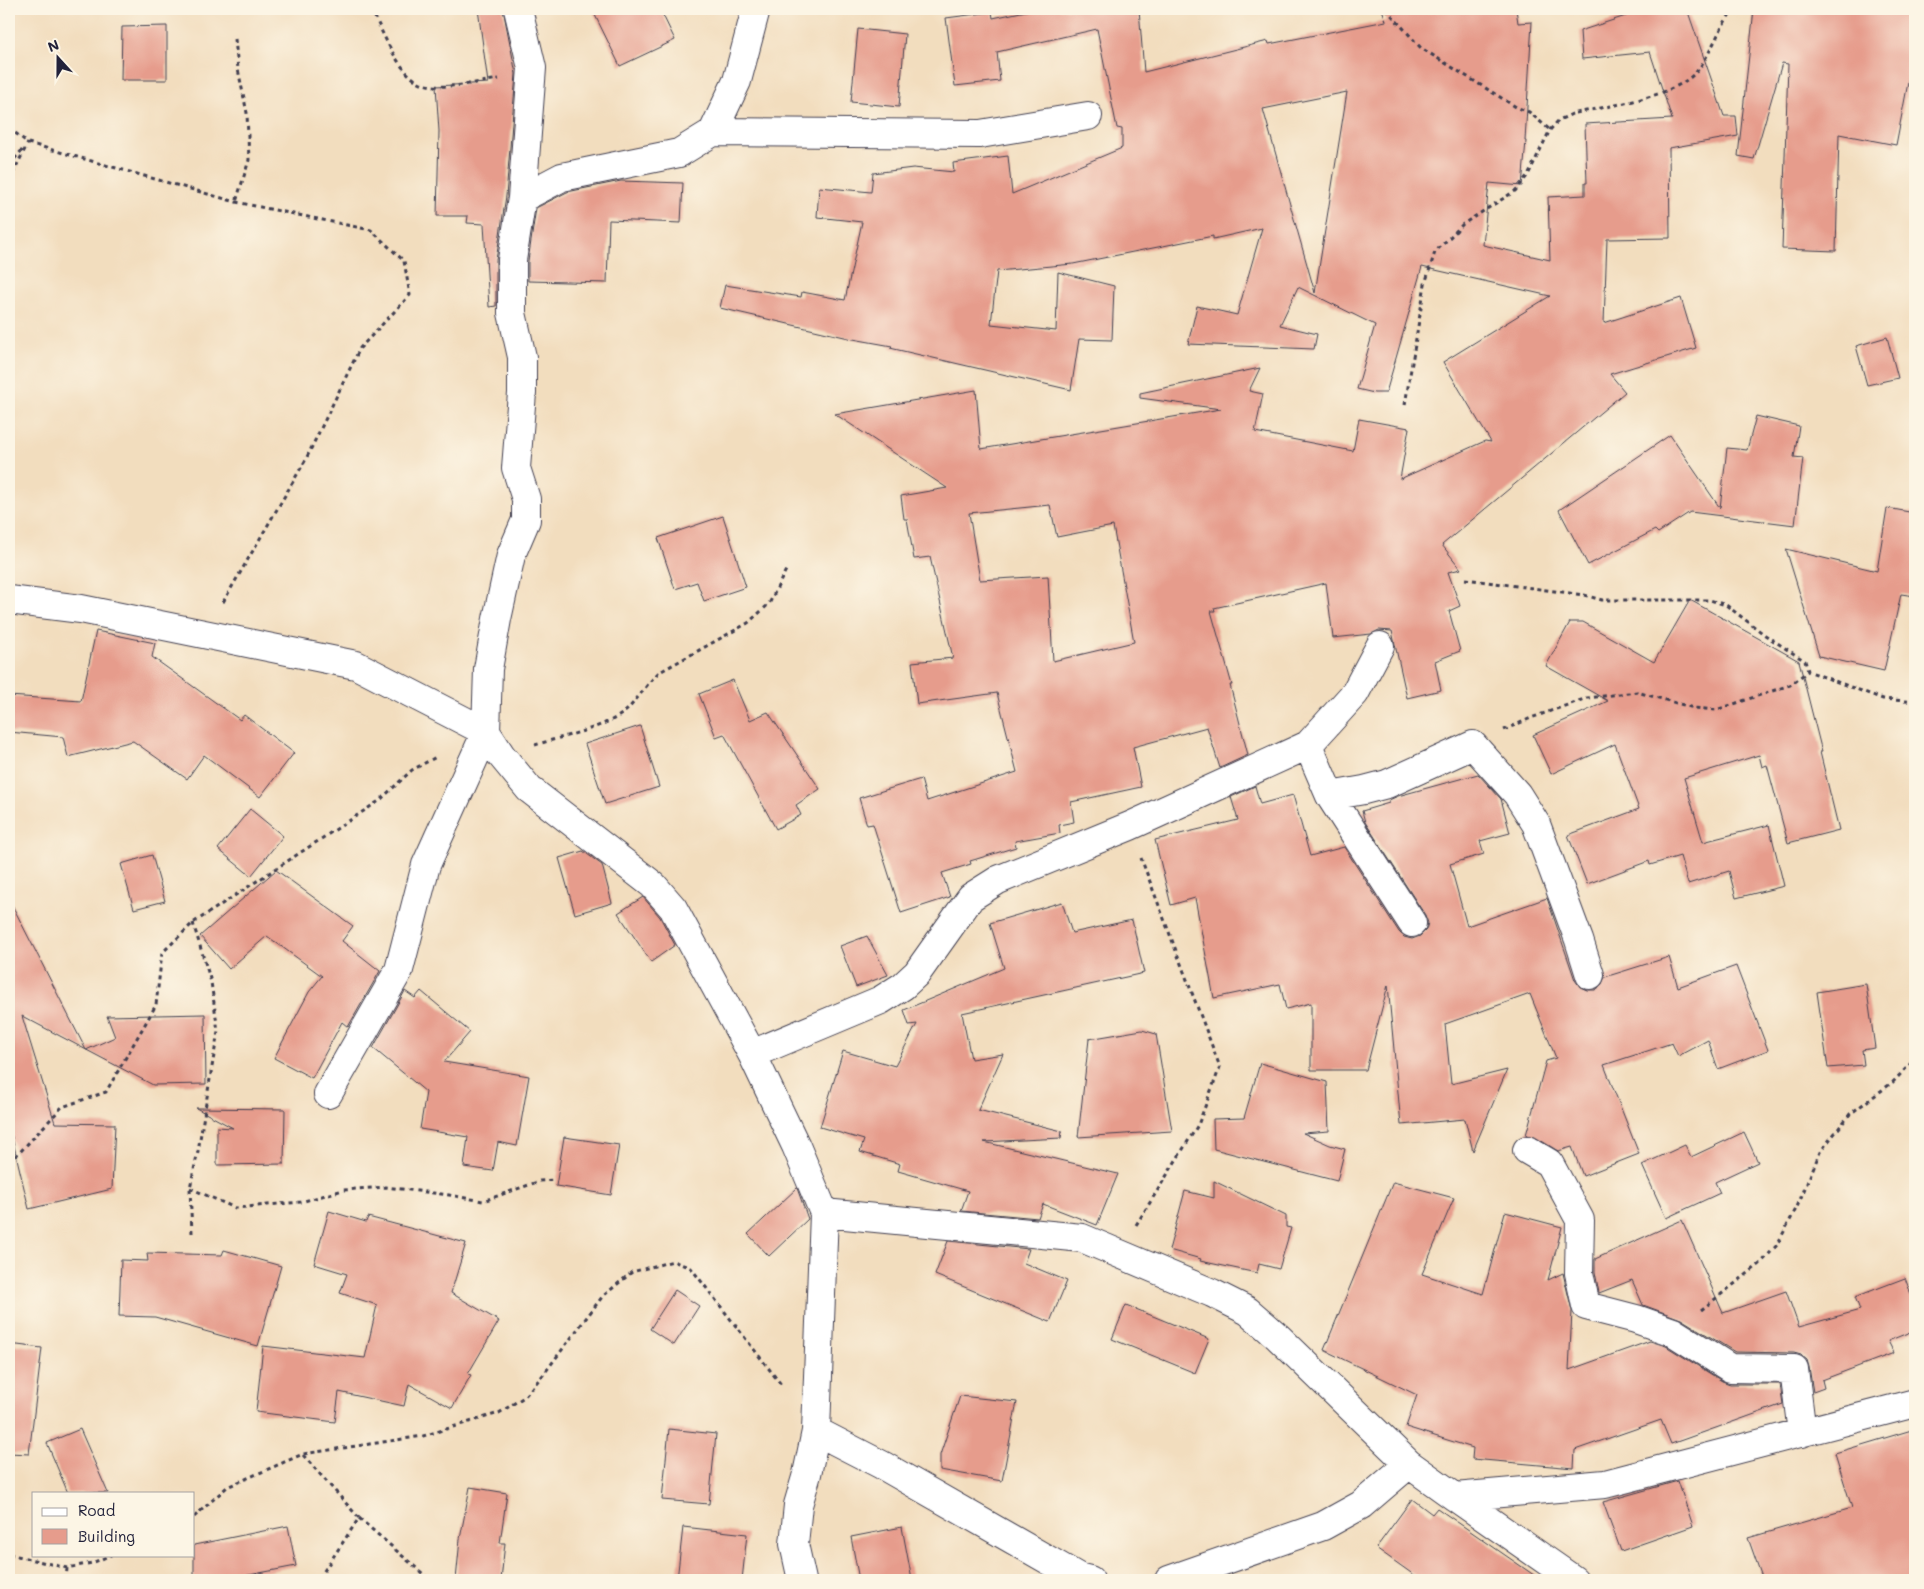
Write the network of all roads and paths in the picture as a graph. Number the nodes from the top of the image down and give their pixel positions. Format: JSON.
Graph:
{"nodes":[{"id":1,"x":371,"y":9,"type":"edge"},
{"id":2,"x":518,"y":9,"type":"edge"},
{"id":3,"x":756,"y":9,"type":"edge"},
{"id":4,"x":1386,"y":9,"type":"edge"},
{"id":5,"x":1734,"y":9,"type":"edge"},
{"id":6,"x":235,"y":39,"type":"dead end"},
{"id":7,"x":532,"y":68,"type":"junction"},
{"id":8,"x":1088,"y":116,"type":"dead end"},
{"id":9,"x":9,"y":128,"type":"edge"},
{"id":10,"x":1550,"y":130,"type":"junction"},
{"id":11,"x":713,"y":132,"type":"junction"},
{"id":12,"x":28,"y":143,"type":"junction"},
{"id":13,"x":9,"y":166,"type":"edge"},
{"id":14,"x":9,"y":181,"type":"edge"},
{"id":15,"x":522,"y":198,"type":"junction"},
{"id":16,"x":236,"y":202,"type":"junction"},
{"id":17,"x":1405,"y":405,"type":"dead end"},
{"id":18,"x":786,"y":570,"type":"dead end"},
{"id":19,"x":1465,"y":579,"type":"dead end"},
{"id":20,"x":9,"y":600,"type":"edge"},
{"id":21,"x":205,"y":634,"type":"junction"},
{"id":22,"x":1380,"y":646,"type":"dead end"},
{"id":23,"x":1808,"y":671,"type":"junction"},
{"id":24,"x":1915,"y":702,"type":"edge"},
{"id":25,"x":486,"y":732,"type":"junction"},
{"id":26,"x":1308,"y":745,"type":"junction"},
{"id":27,"x":1473,"y":745,"type":"junction"},
{"id":28,"x":501,"y":755,"type":"junction"},
{"id":29,"x":1330,"y":796,"type":"junction"},
{"id":30,"x":1130,"y":826,"type":"junction"},
{"id":31,"x":193,"y":923,"type":"junction"},
{"id":32,"x":1412,"y":923,"type":"dead end"},
{"id":33,"x":1590,"y":975,"type":"dead end"},
{"id":34,"x":752,"y":1054,"type":"junction"},
{"id":35,"x":1915,"y":1059,"type":"edge"},
{"id":36,"x":328,"y":1094,"type":"dead end"},
{"id":37,"x":1527,"y":1150,"type":"dead end"},
{"id":38,"x":9,"y":1162,"type":"edge"},
{"id":39,"x":554,"y":1180,"type":"dead end"},
{"id":40,"x":190,"y":1188,"type":"junction"},
{"id":41,"x":824,"y":1212,"type":"junction"},
{"id":42,"x":192,"y":1233,"type":"dead end"},
{"id":43,"x":1118,"y":1254,"type":"junction"},
{"id":44,"x":1673,"y":1332,"type":"junction"},
{"id":45,"x":1915,"y":1403,"type":"edge"},
{"id":46,"x":816,"y":1431,"type":"junction"},
{"id":47,"x":1802,"y":1433,"type":"junction"},
{"id":48,"x":303,"y":1454,"type":"junction"},
{"id":49,"x":1409,"y":1464,"type":"junction"},
{"id":50,"x":1455,"y":1497,"type":"junction"},
{"id":51,"x":195,"y":1516,"type":"edge"},
{"id":52,"x":359,"y":1518,"type":"junction"},
{"id":53,"x":9,"y":1554,"type":"edge"},
{"id":54,"x":108,"y":1556,"type":"edge"},
{"id":55,"x":68,"y":1568,"type":"junction"},
{"id":56,"x":66,"y":1580,"type":"edge"},
{"id":57,"x":318,"y":1580,"type":"edge"},
{"id":58,"x":430,"y":1580,"type":"edge"},
{"id":59,"x":802,"y":1580,"type":"edge"},
{"id":60,"x":1090,"y":1580,"type":"edge"},
{"id":61,"x":1169,"y":1580,"type":"edge"},
{"id":62,"x":1574,"y":1580,"type":"edge"}],
"edges":[{"from":1,"to":7,"type":"path"},
{"from":2,"to":7,"type":"street"},
{"from":3,"to":11,"type":"street"},
{"from":4,"to":10,"type":"path"},
{"from":5,"to":10,"type":"path"},
{"from":6,"to":16,"type":"path"},
{"from":7,"to":15,"type":"street"},
{"from":8,"to":11,"type":"street"},
{"from":9,"to":12,"type":"path"},
{"from":10,"to":17,"type":"path"},
{"from":11,"to":15,"type":"street"},
{"from":12,"to":13,"type":"path"},
{"from":12,"to":14,"type":"path"},
{"from":12,"to":16,"type":"path"},
{"from":15,"to":25,"type":"street"},
{"from":16,"to":21,"type":"path"},
{"from":18,"to":28,"type":"path"},
{"from":19,"to":23,"type":"path"},
{"from":20,"to":21,"type":"street"},
{"from":21,"to":25,"type":"street"},
{"from":22,"to":26,"type":"street"},
{"from":23,"to":24,"type":"path"},
{"from":23,"to":27,"type":"path"},
{"from":25,"to":28,"type":"street"},
{"from":25,"to":31,"type":"path"},
{"from":25,"to":36,"type":"street"},
{"from":26,"to":29,"type":"street"},
{"from":26,"to":30,"type":"street"},
{"from":27,"to":29,"type":"street"},
{"from":27,"to":33,"type":"street"},
{"from":28,"to":34,"type":"street"},
{"from":29,"to":32,"type":"street"},
{"from":30,"to":34,"type":"street"},
{"from":30,"to":43,"type":"path"},
{"from":31,"to":38,"type":"path"},
{"from":31,"to":40,"type":"path"},
{"from":34,"to":41,"type":"street"},
{"from":35,"to":44,"type":"path"},
{"from":37,"to":44,"type":"street"},
{"from":39,"to":40,"type":"path"},
{"from":40,"to":42,"type":"path"},
{"from":41,"to":43,"type":"street"},
{"from":41,"to":46,"type":"street"},
{"from":43,"to":49,"type":"street"},
{"from":44,"to":47,"type":"street"},
{"from":45,"to":47,"type":"street"},
{"from":46,"to":48,"type":"path"},
{"from":46,"to":59,"type":"street"},
{"from":46,"to":60,"type":"street"},
{"from":47,"to":50,"type":"street"},
{"from":48,"to":51,"type":"path"},
{"from":48,"to":52,"type":"path"},
{"from":49,"to":50,"type":"street"},
{"from":49,"to":61,"type":"street"},
{"from":50,"to":62,"type":"street"},
{"from":52,"to":57,"type":"path"},
{"from":52,"to":58,"type":"path"},
{"from":53,"to":55,"type":"path"},
{"from":54,"to":55,"type":"path"},
{"from":55,"to":56,"type":"path"}]}
